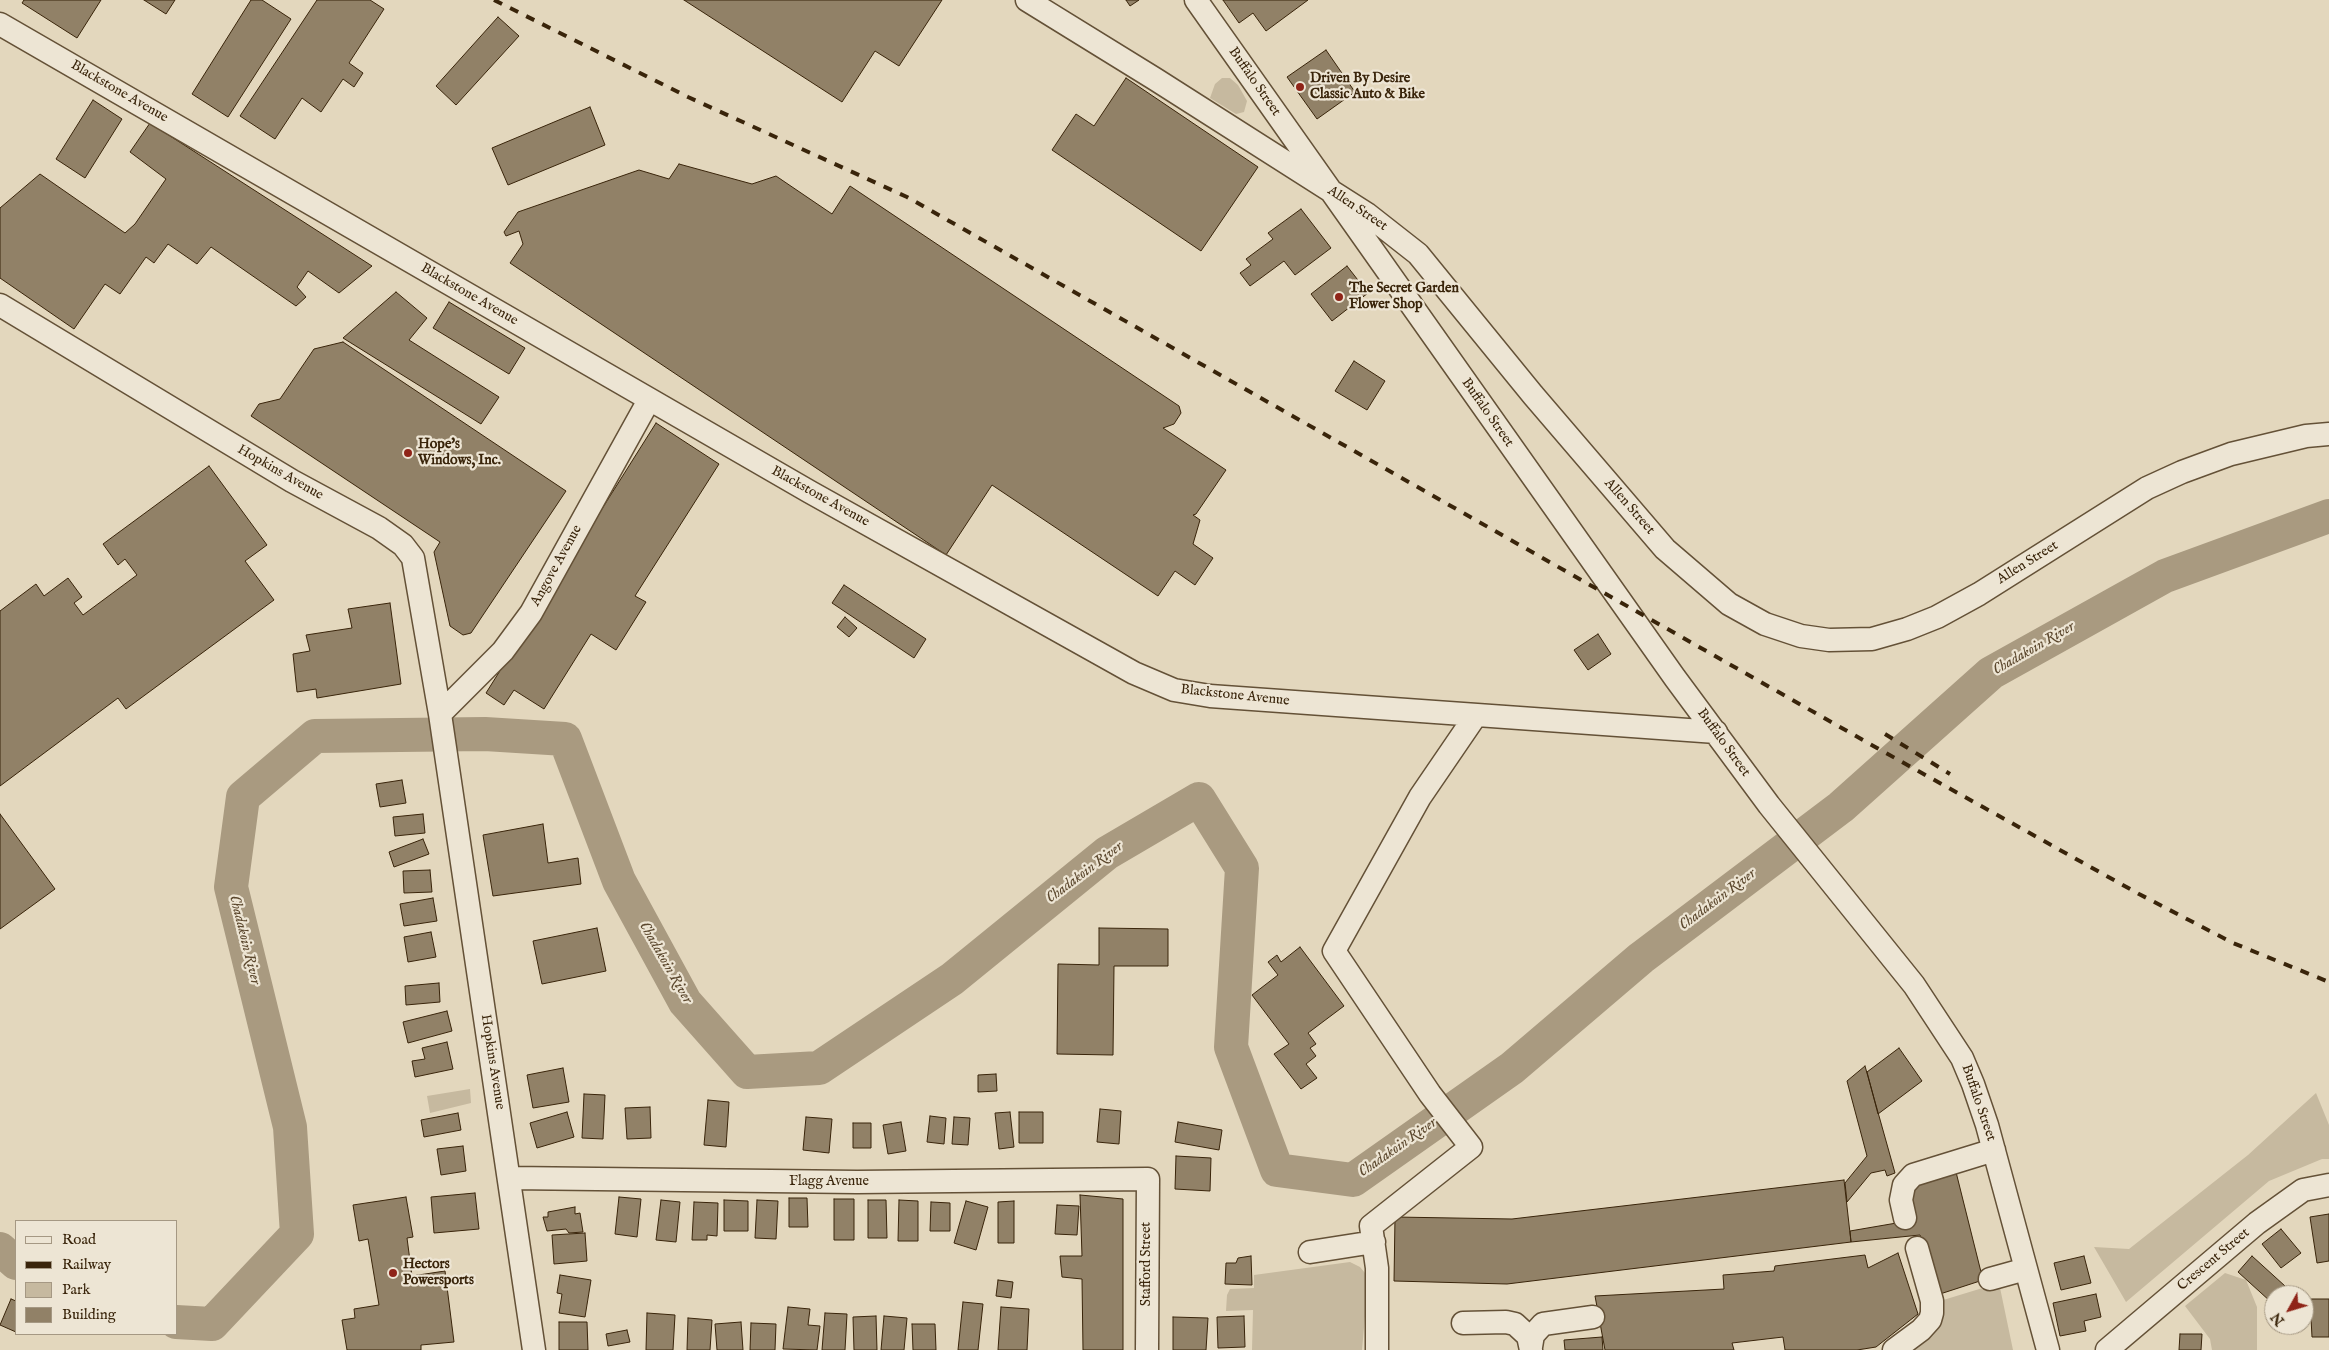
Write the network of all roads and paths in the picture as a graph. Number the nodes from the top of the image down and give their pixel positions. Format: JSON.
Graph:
{"nodes":[{"id":1,"x":1026,"y":0,"type":"edge"},
{"id":2,"x":1196,"y":0,"type":"edge"},
{"id":3,"x":0,"y":24,"type":"edge"},
{"id":4,"x":1328,"y":189,"type":"junction"},
{"id":5,"x":1430,"y":268,"type":"junction"},
{"id":6,"x":1402,"y":293,"type":"junction"},
{"id":7,"x":0,"y":305,"type":"edge"},
{"id":8,"x":649,"y":400,"type":"junction"},
{"id":9,"x":2329,"y":434,"type":"edge"},
{"id":10,"x":1476,"y":715,"type":"junction"},
{"id":11,"x":440,"y":719,"type":"junction"},
{"id":12,"x":1716,"y":732,"type":"junction"},
{"id":13,"x":1994,"y":1150,"type":"junction"},
{"id":14,"x":510,"y":1178,"type":"junction"},
{"id":15,"x":1148,"y":1179,"type":"joint"},
{"id":16,"x":2329,"y":1185,"type":"edge"},
{"id":17,"x":1906,"y":1218,"type":"dead end"},
{"id":18,"x":1374,"y":1242,"type":"junction"},
{"id":19,"x":1917,"y":1248,"type":"dead end"},
{"id":20,"x":1310,"y":1252,"type":"dead end"},
{"id":21,"x":2026,"y":1269,"type":"junction"},
{"id":22,"x":1990,"y":1279,"type":"dead end"},
{"id":23,"x":1593,"y":1317,"type":"dead end"},
{"id":24,"x":1464,"y":1323,"type":"dead end"},
{"id":25,"x":1531,"y":1349,"type":"edge"},
{"id":26,"x":534,"y":1350,"type":"edge"},
{"id":27,"x":1147,"y":1350,"type":"edge"},
{"id":28,"x":1378,"y":1350,"type":"edge"},
{"id":29,"x":1894,"y":1350,"type":"edge"},
{"id":30,"x":2048,"y":1350,"type":"edge"},
{"id":31,"x":2108,"y":1350,"type":"edge"}],
"edges":[{"from":1,"to":4,"type":"street","name":"Allen Street"},
{"from":2,"to":4,"type":"street","name":"Buffalo Street"},
{"from":3,"to":8,"type":"street","name":"Blackstone Avenue"},
{"from":4,"to":5,"type":"street","name":"Allen Street"},
{"from":4,"to":6,"type":"street","name":"Buffalo Street"},
{"from":5,"to":6,"type":"street"},
{"from":5,"to":9,"type":"street","name":"Allen Street"},
{"from":6,"to":12,"type":"street","name":"Buffalo Street"},
{"from":7,"to":11,"type":"street","name":"Hopkins Avenue"},
{"from":8,"to":10,"type":"street","name":"Blackstone Avenue"},
{"from":8,"to":11,"type":"street","name":"Angove Avenue"},
{"from":10,"to":12,"type":"street","name":"Blackstone Avenue"},
{"from":10,"to":18,"type":"street"},
{"from":11,"to":14,"type":"street","name":"Hopkins Avenue"},
{"from":12,"to":13,"type":"street","name":"Buffalo Street"},
{"from":13,"to":17,"type":"street"},
{"from":13,"to":21,"type":"street","name":"Buffalo Street"},
{"from":14,"to":15,"type":"street","name":"Flagg Avenue"},
{"from":14,"to":26,"type":"street","name":"Hopkins Avenue"},
{"from":15,"to":27,"type":"street","name":"Stafford Street"},
{"from":16,"to":31,"type":"street","name":"Crescent Street"},
{"from":18,"to":20,"type":"street"},
{"from":18,"to":28,"type":"street"},
{"from":19,"to":29,"type":"street"},
{"from":21,"to":22,"type":"street"},
{"from":21,"to":30,"type":"street","name":"Buffalo Street"},
{"from":23,"to":25,"type":"street"},
{"from":24,"to":25,"type":"street"}]}
